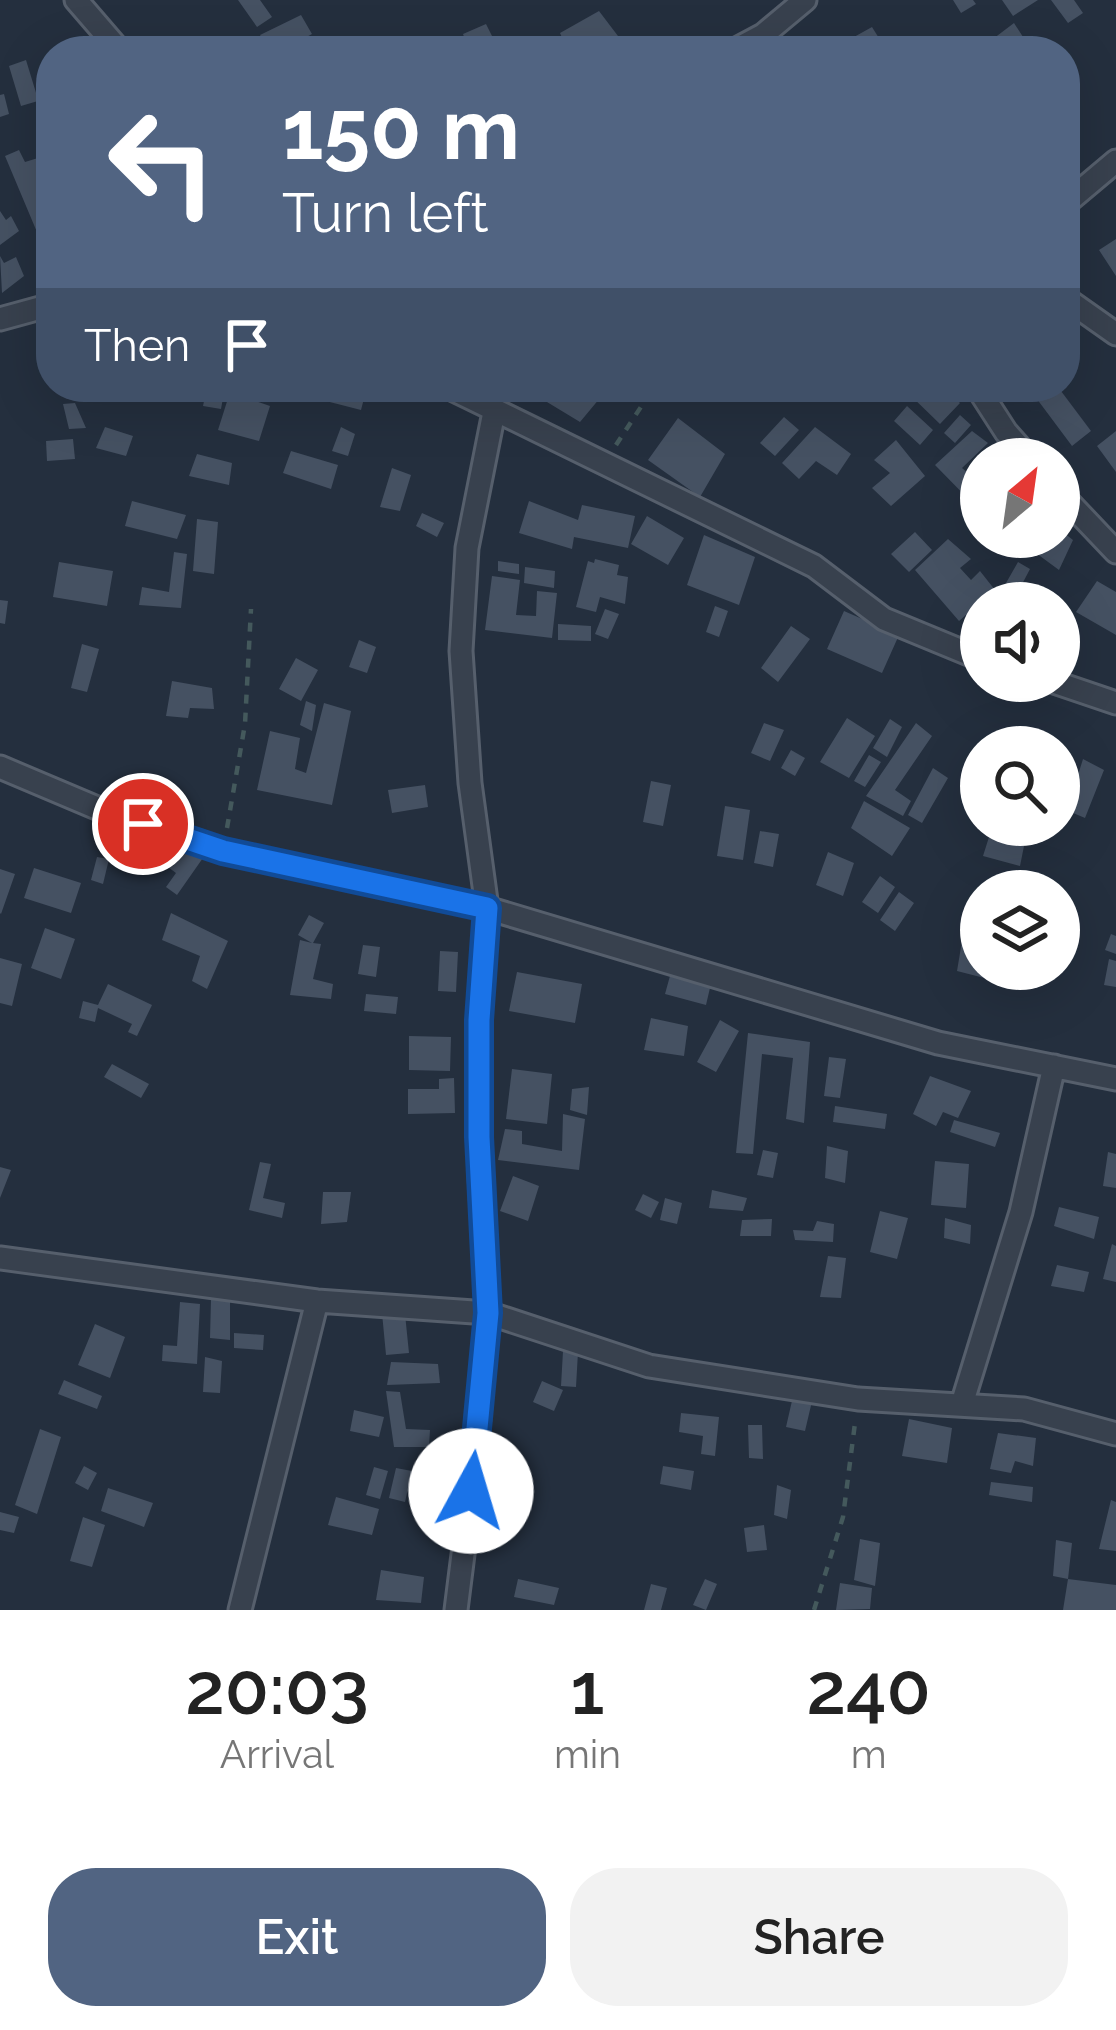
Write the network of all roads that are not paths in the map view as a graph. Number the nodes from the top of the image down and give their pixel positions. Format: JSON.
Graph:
{"nodes":[{"id":1,"x":76,"y":0,"type":"edge"},
{"id":2,"x":805,"y":0,"type":"edge"},
{"id":3,"x":107,"y":36,"type":"edge"},
{"id":4,"x":774,"y":36,"type":"edge"},
{"id":5,"x":1116,"y":161,"type":"edge"},
{"id":6,"x":1080,"y":191,"type":"edge"},
{"id":7,"x":36,"y":309,"type":"edge"},
{"id":8,"x":1080,"y":309,"type":"edge"},
{"id":9,"x":0,"y":319,"type":"edge"},
{"id":10,"x":1116,"y":334,"type":"edge"},
{"id":11,"x":476,"y":402,"type":"edge"},
{"id":12,"x":987,"y":402,"type":"edge"},
{"id":13,"x":494,"y":412,"type":"junction"},
{"id":14,"x":1011,"y":438,"type":"edge"},
{"id":15,"x":1080,"y":514,"type":"edge"},
{"id":16,"x":1116,"y":552,"type":"edge"},
{"id":17,"x":960,"y":650,"type":"edge"},
{"id":18,"x":1080,"y":691,"type":"edge"},
{"id":19,"x":1116,"y":703,"type":"edge"},
{"id":20,"x":0,"y":767,"type":"edge"},
{"id":21,"x":487,"y":908,"type":"junction"},
{"id":22,"x":1054,"y":1066,"type":"junction"},
{"id":23,"x":1116,"y":1079,"type":"edge"},
{"id":24,"x":0,"y":1258,"type":"edge"},
{"id":25,"x":317,"y":1301,"type":"junction"},
{"id":26,"x":488,"y":1313,"type":"junction"},
{"id":27,"x":962,"y":1404,"type":"junction"},
{"id":28,"x":1116,"y":1434,"type":"edge"},
{"id":29,"x":240,"y":1610,"type":"edge"},
{"id":30,"x":456,"y":1610,"type":"edge"}],
"edges":[{"from":1,"to":3,"type":"street"},
{"from":2,"to":4,"type":"street"},
{"from":5,"to":6,"type":"street"},
{"from":7,"to":9,"type":"street"},
{"from":8,"to":10,"type":"street"},
{"from":11,"to":13,"type":"street"},
{"from":12,"to":14,"type":"street"},
{"from":13,"to":17,"type":"street"},
{"from":13,"to":21,"type":"street"},
{"from":15,"to":16,"type":"street"},
{"from":18,"to":19,"type":"street"},
{"from":20,"to":21,"type":"street"},
{"from":21,"to":22,"type":"street"},
{"from":21,"to":26,"type":"street"},
{"from":22,"to":23,"type":"street"},
{"from":22,"to":27,"type":"street"},
{"from":24,"to":25,"type":"street"},
{"from":25,"to":26,"type":"street"},
{"from":25,"to":29,"type":"street"},
{"from":26,"to":27,"type":"street"},
{"from":26,"to":30,"type":"street"},
{"from":27,"to":28,"type":"street"}]}
